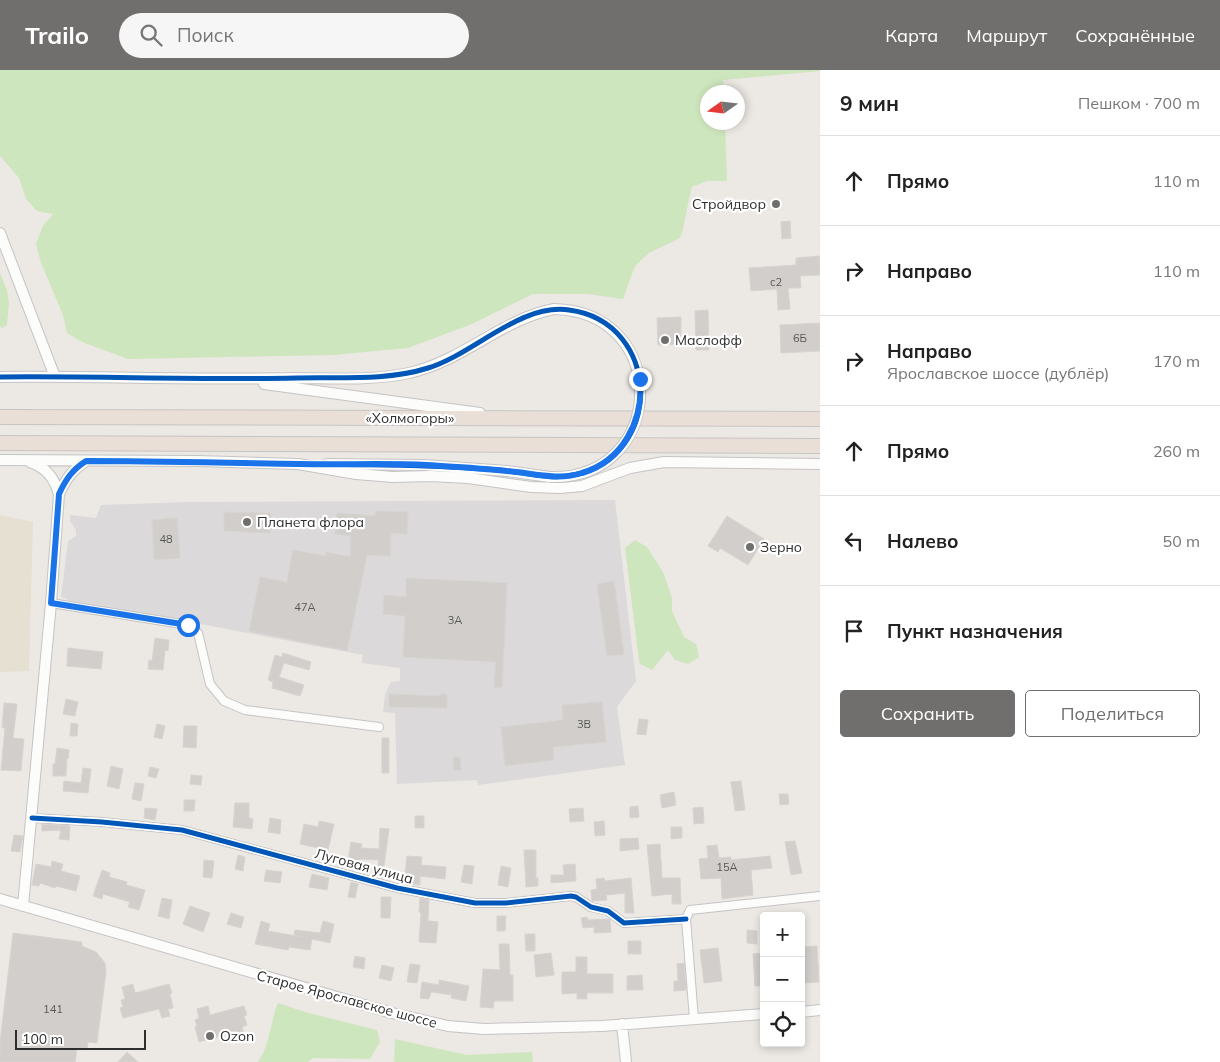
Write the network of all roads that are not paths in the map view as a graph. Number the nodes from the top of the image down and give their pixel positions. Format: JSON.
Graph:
{"nodes":[{"id":1,"x":0,"y":233,"type":"edge"},
{"id":2,"x":0,"y":377,"type":"edge"},
{"id":3,"x":55,"y":377,"type":"junction"},
{"id":4,"x":218,"y":380,"type":"junction"},
{"id":5,"x":0,"y":417,"type":"edge"},
{"id":6,"x":528,"y":418,"type":"junction"},
{"id":7,"x":820,"y":419,"type":"edge"},
{"id":8,"x":0,"y":443,"type":"edge"},
{"id":9,"x":820,"y":446,"type":"edge"},
{"id":10,"x":0,"y":460,"type":"edge"},
{"id":11,"x":26,"y":460,"type":"junction"},
{"id":12,"x":86,"y":461,"type":"junction"},
{"id":13,"x":298,"y":464,"type":"junction"},
{"id":14,"x":820,"y":464,"type":"edge"},
{"id":15,"x":59,"y":494,"type":"junction"},
{"id":16,"x":51,"y":603,"type":"junction"},
{"id":17,"x":379,"y":727,"type":"dead end"},
{"id":18,"x":32,"y":818,"type":"junction"},
{"id":19,"x":820,"y":896,"type":"edge"},
{"id":20,"x":0,"y":899,"type":"edge"},
{"id":21,"x":23,"y":906,"type":"junction"},
{"id":22,"x":686,"y":919,"type":"junction"},
{"id":23,"x":820,"y":1010,"type":"edge"},
{"id":24,"x":805,"y":1012,"type":"edge"},
{"id":25,"x":760,"y":1014,"type":"edge"},
{"id":26,"x":694,"y":1019,"type":"junction"},
{"id":27,"x":622,"y":1024,"type":"junction"},
{"id":28,"x":626,"y":1062,"type":"edge"}],
"edges":[{"from":1,"to":3,"type":"street"},
{"from":2,"to":3,"type":"street"},
{"from":3,"to":4,"type":"street"},
{"from":4,"to":6,"type":"street"},
{"from":4,"to":13,"type":"street","bridge":true},
{"from":5,"to":6,"type":"highway","name":"«Холмогоры»"},
{"from":6,"to":7,"type":"highway","name":"«Холмогоры»"},
{"from":8,"to":9,"type":"highway","name":"«Холмогоры»"},
{"from":10,"to":11,"type":"street"},
{"from":11,"to":12,"type":"street"},
{"from":11,"to":15,"type":"street"},
{"from":12,"to":13,"type":"street"},
{"from":12,"to":15,"type":"street"},
{"from":13,"to":14,"type":"street"},
{"from":15,"to":16,"type":"street"},
{"from":16,"to":17,"type":"street"},
{"from":16,"to":18,"type":"street"},
{"from":18,"to":21,"type":"street"},
{"from":18,"to":22,"type":"street","name":"Луговая улица"},
{"from":19,"to":22,"type":"street"},
{"from":20,"to":21,"type":"street","name":"Старое Ярославское шоссе"},
{"from":21,"to":27,"type":"street","name":"Старое Ярославское шоссе"},
{"from":22,"to":26,"type":"street"},
{"from":23,"to":24,"type":"street"},
{"from":25,"to":26,"type":"street","name":"Старое Ярославское шоссе"},
{"from":26,"to":27,"type":"street","name":"Старое Ярославское шоссе"},
{"from":27,"to":28,"type":"street"}]}
